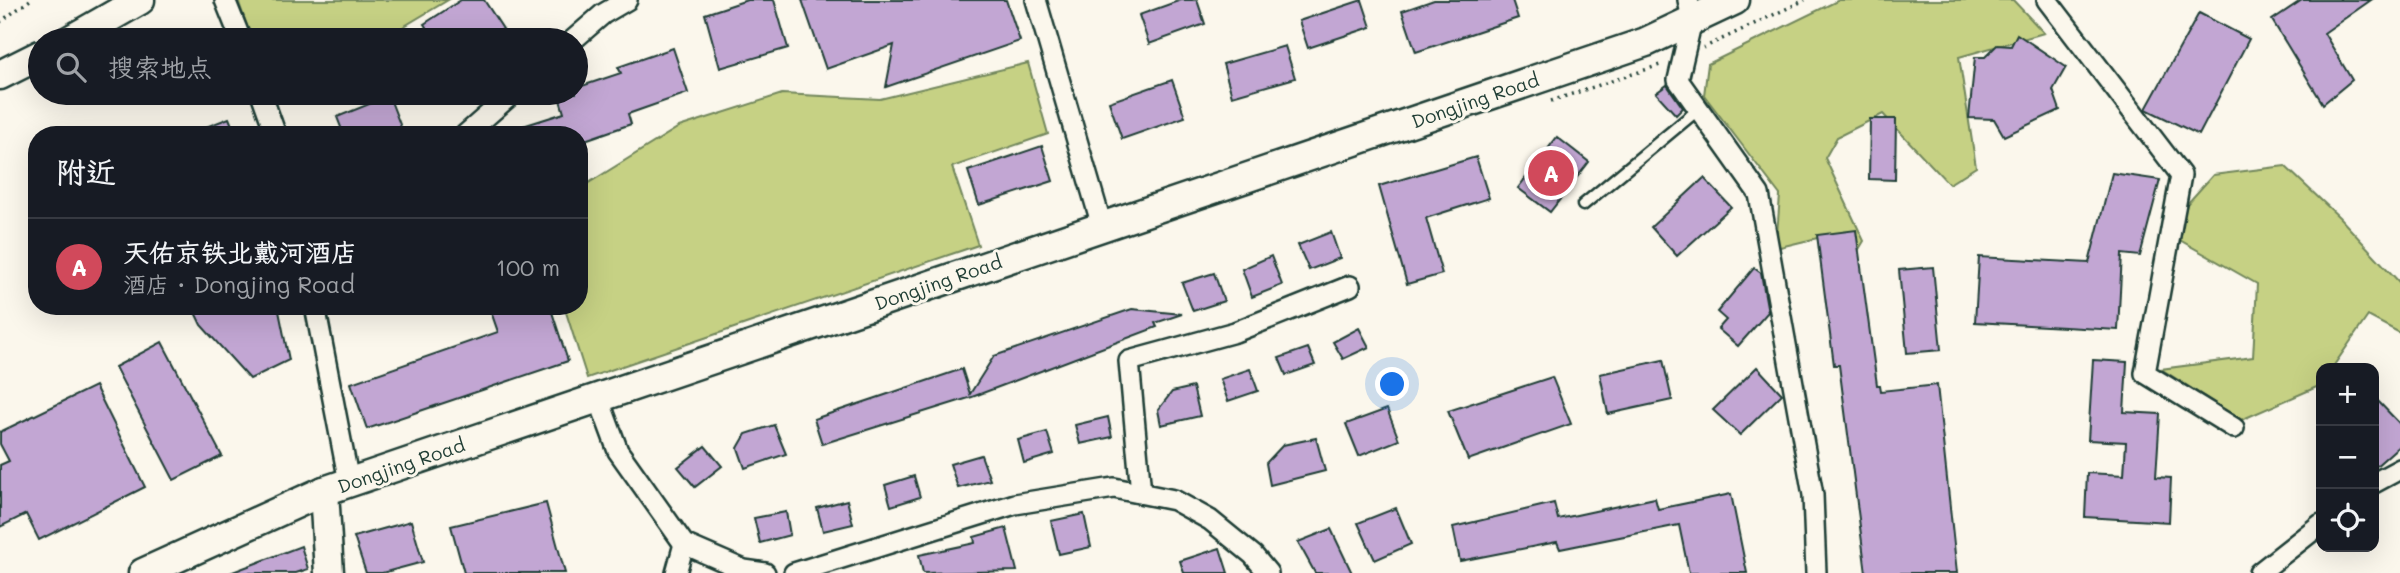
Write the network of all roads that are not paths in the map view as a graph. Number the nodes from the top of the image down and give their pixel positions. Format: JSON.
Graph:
{"nodes":[{"id":1,"x":141,"y":0,"type":"edge"},
{"id":2,"x":226,"y":0,"type":"edge"},
{"id":3,"x":627,"y":0,"type":"edge"},
{"id":4,"x":1036,"y":0,"type":"edge"},
{"id":5,"x":1735,"y":0,"type":"edge"},
{"id":6,"x":2048,"y":0,"type":"edge"},
{"id":7,"x":1690,"y":10,"type":"edge"},
{"id":8,"x":91,"y":28,"type":"edge"},
{"id":9,"x":236,"y":28,"type":"edge"},
{"id":10,"x":587,"y":28,"type":"edge"},
{"id":11,"x":28,"y":61,"type":"edge"},
{"id":12,"x":0,"y":75,"type":"edge"},
{"id":13,"x":265,"y":105,"type":"edge"},
{"id":14,"x":499,"y":105,"type":"edge"},
{"id":15,"x":1701,"y":108,"type":"junction"},
{"id":16,"x":273,"y":126,"type":"edge"},
{"id":17,"x":475,"y":126,"type":"edge"},
{"id":18,"x":1583,"y":205,"type":"dead end"},
{"id":19,"x":1102,"y":226,"type":"junction"},
{"id":20,"x":1350,"y":286,"type":"dead end"},
{"id":21,"x":316,"y":315,"type":"edge"},
{"id":22,"x":598,"y":397,"type":"junction"},
{"id":23,"x":2234,"y":428,"type":"dead end"},
{"id":24,"x":2400,"y":469,"type":"edge"},
{"id":25,"x":2379,"y":480,"type":"edge"},
{"id":26,"x":337,"y":487,"type":"junction"},
{"id":27,"x":1142,"y":493,"type":"junction"},
{"id":28,"x":2316,"y":528,"type":"edge"},
{"id":29,"x":684,"y":544,"type":"junction"},
{"id":30,"x":144,"y":573,"type":"edge"},
{"id":31,"x":329,"y":573,"type":"edge"},
{"id":32,"x":676,"y":573,"type":"edge"},
{"id":33,"x":765,"y":573,"type":"edge"},
{"id":34,"x":794,"y":573,"type":"edge"},
{"id":35,"x":1268,"y":573,"type":"edge"},
{"id":36,"x":1816,"y":573,"type":"edge"},
{"id":37,"x":2259,"y":573,"type":"edge"}],
"edges":[{"from":1,"to":8,"type":"main road"},
{"from":2,"to":9,"type":"street"},
{"from":3,"to":10,"type":"street"},
{"from":4,"to":19,"type":"street"},
{"from":5,"to":7,"type":"main road","name":"Dongjing Road"},
{"from":6,"to":23,"type":"street"},
{"from":7,"to":15,"type":"street"},
{"from":7,"to":19,"type":"main road","name":"Dongjing Road"},
{"from":11,"to":12,"type":"main road"},
{"from":13,"to":16,"type":"street"},
{"from":14,"to":17,"type":"street"},
{"from":15,"to":18,"type":"lane"},
{"from":15,"to":36,"type":"street"},
{"from":19,"to":22,"type":"main road","name":"Dongjing Road"},
{"from":20,"to":27,"type":"street"},
{"from":21,"to":26,"type":"street"},
{"from":22,"to":26,"type":"main road","name":"Dongjing Road"},
{"from":22,"to":29,"type":"street"},
{"from":24,"to":25,"type":"street"},
{"from":26,"to":30,"type":"main road","name":"Dongjing Road"},
{"from":26,"to":31,"type":"main road"},
{"from":27,"to":34,"type":"street"},
{"from":27,"to":35,"type":"street"},
{"from":28,"to":37,"type":"street"},
{"from":29,"to":32,"type":"street"},
{"from":29,"to":33,"type":"street"}]}
